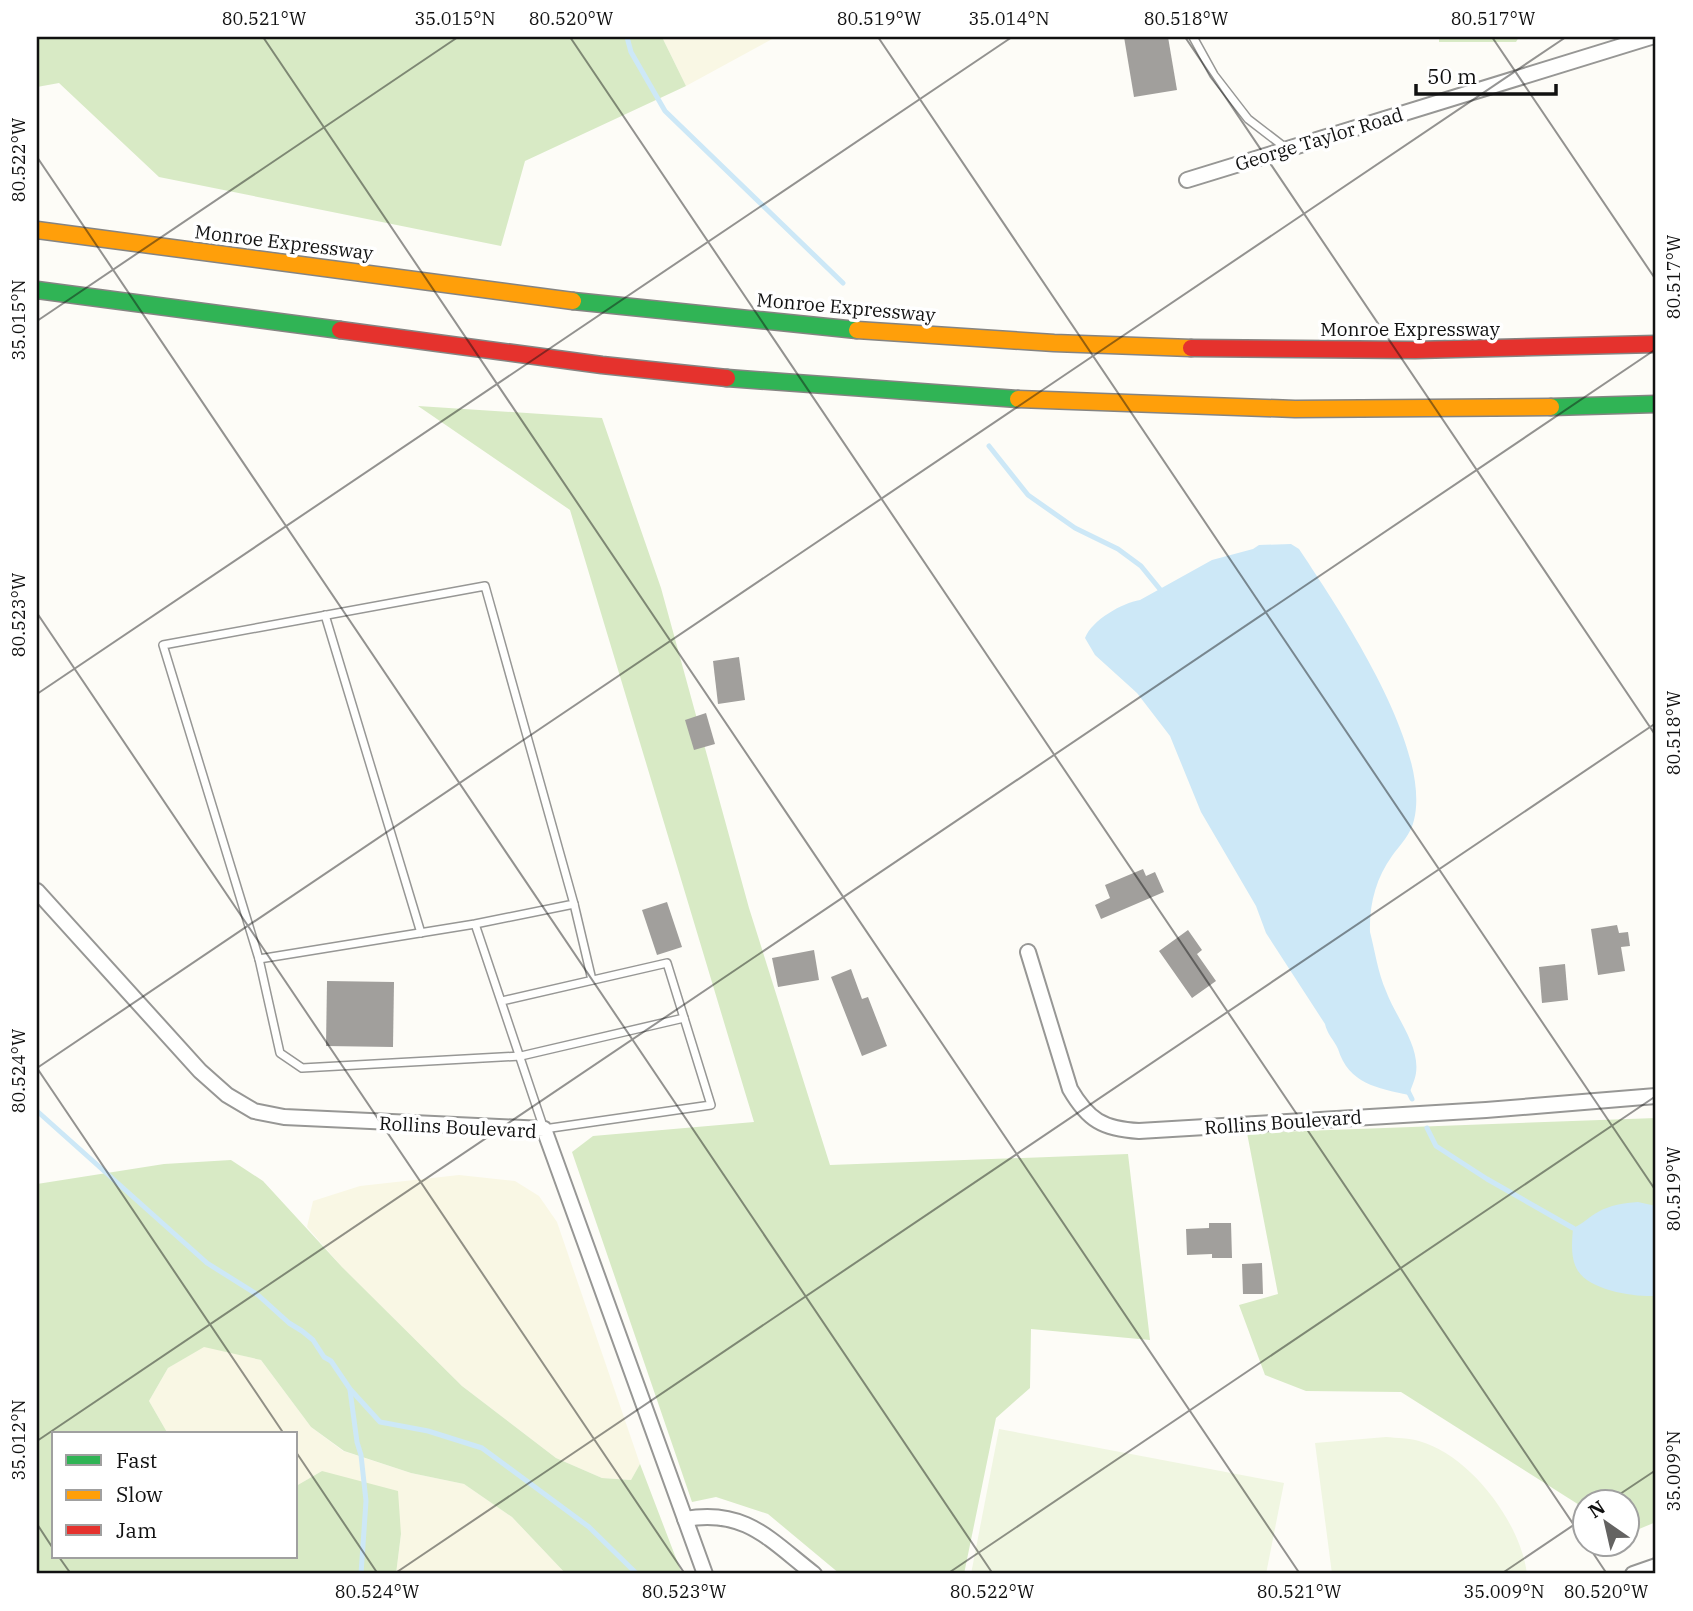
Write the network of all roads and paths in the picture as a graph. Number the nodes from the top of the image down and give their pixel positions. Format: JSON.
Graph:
{"nodes":[{"id":1,"x":1193,"y":37,"type":"edge"},
{"id":2,"x":1651,"y":37,"type":"edge"},
{"id":3,"x":1288,"y":149,"type":"junction"},
{"id":4,"x":1187,"y":180,"type":"dead end"},
{"id":5,"x":37,"y":230,"type":"edge"},
{"id":6,"x":37,"y":290,"type":"edge"},
{"id":7,"x":1656,"y":344,"type":"edge"},
{"id":8,"x":1656,"y":404,"type":"edge"},
{"id":9,"x":325,"y":615,"type":"junction"},
{"id":10,"x":37,"y":891,"type":"edge"},
{"id":11,"x":575,"y":904,"type":"junction"},
{"id":12,"x":475,"y":924,"type":"junction"},
{"id":13,"x":421,"y":933,"type":"junction"},
{"id":14,"x":1028,"y":952,"type":"dead end"},
{"id":15,"x":259,"y":960,"type":"junction"},
{"id":16,"x":592,"y":980,"type":"junction"},
{"id":17,"x":502,"y":1001,"type":"junction"},
{"id":18,"x":684,"y":1018,"type":"junction"},
{"id":19,"x":521,"y":1056,"type":"junction"},
{"id":20,"x":1656,"y":1096,"type":"edge"},
{"id":21,"x":544,"y":1129,"type":"junction"},
{"id":22,"x":685,"y":1519,"type":"junction"},
{"id":23,"x":1656,"y":1566,"type":"edge"},
{"id":24,"x":705,"y":1574,"type":"edge"},
{"id":25,"x":814,"y":1574,"type":"edge"},
{"id":26,"x":1637,"y":1574,"type":"edge"}],
"edges":[{"from":1,"to":3,"type":"lane"},
{"from":2,"to":3,"type":"street","name":"George Taylor Road"},
{"from":3,"to":4,"type":"street","name":"George Taylor Road"},
{"from":5,"to":7,"type":"highway","name":"Monroe Expressway"},
{"from":6,"to":8,"type":"highway"},
{"from":9,"to":11,"type":"lane"},
{"from":9,"to":13,"type":"lane"},
{"from":9,"to":15,"type":"lane"},
{"from":10,"to":21,"type":"street","name":"Rollins Boulevard"},
{"from":11,"to":12,"type":"lane"},
{"from":11,"to":16,"type":"lane"},
{"from":12,"to":13,"type":"lane"},
{"from":12,"to":17,"type":"lane"},
{"from":13,"to":15,"type":"lane"},
{"from":14,"to":20,"type":"street","name":"Rollins Boulevard"},
{"from":15,"to":19,"type":"lane"},
{"from":16,"to":17,"type":"lane"},
{"from":16,"to":18,"type":"lane"},
{"from":17,"to":19,"type":"lane"},
{"from":18,"to":19,"type":"lane"},
{"from":18,"to":21,"type":"lane"},
{"from":19,"to":21,"type":"lane"},
{"from":21,"to":22,"type":"street","name":"Rollins Boulevard"},
{"from":22,"to":24,"type":"street","name":"Rollins Boulevard"},
{"from":22,"to":25,"type":"street"},
{"from":23,"to":26,"type":"street"}]}
